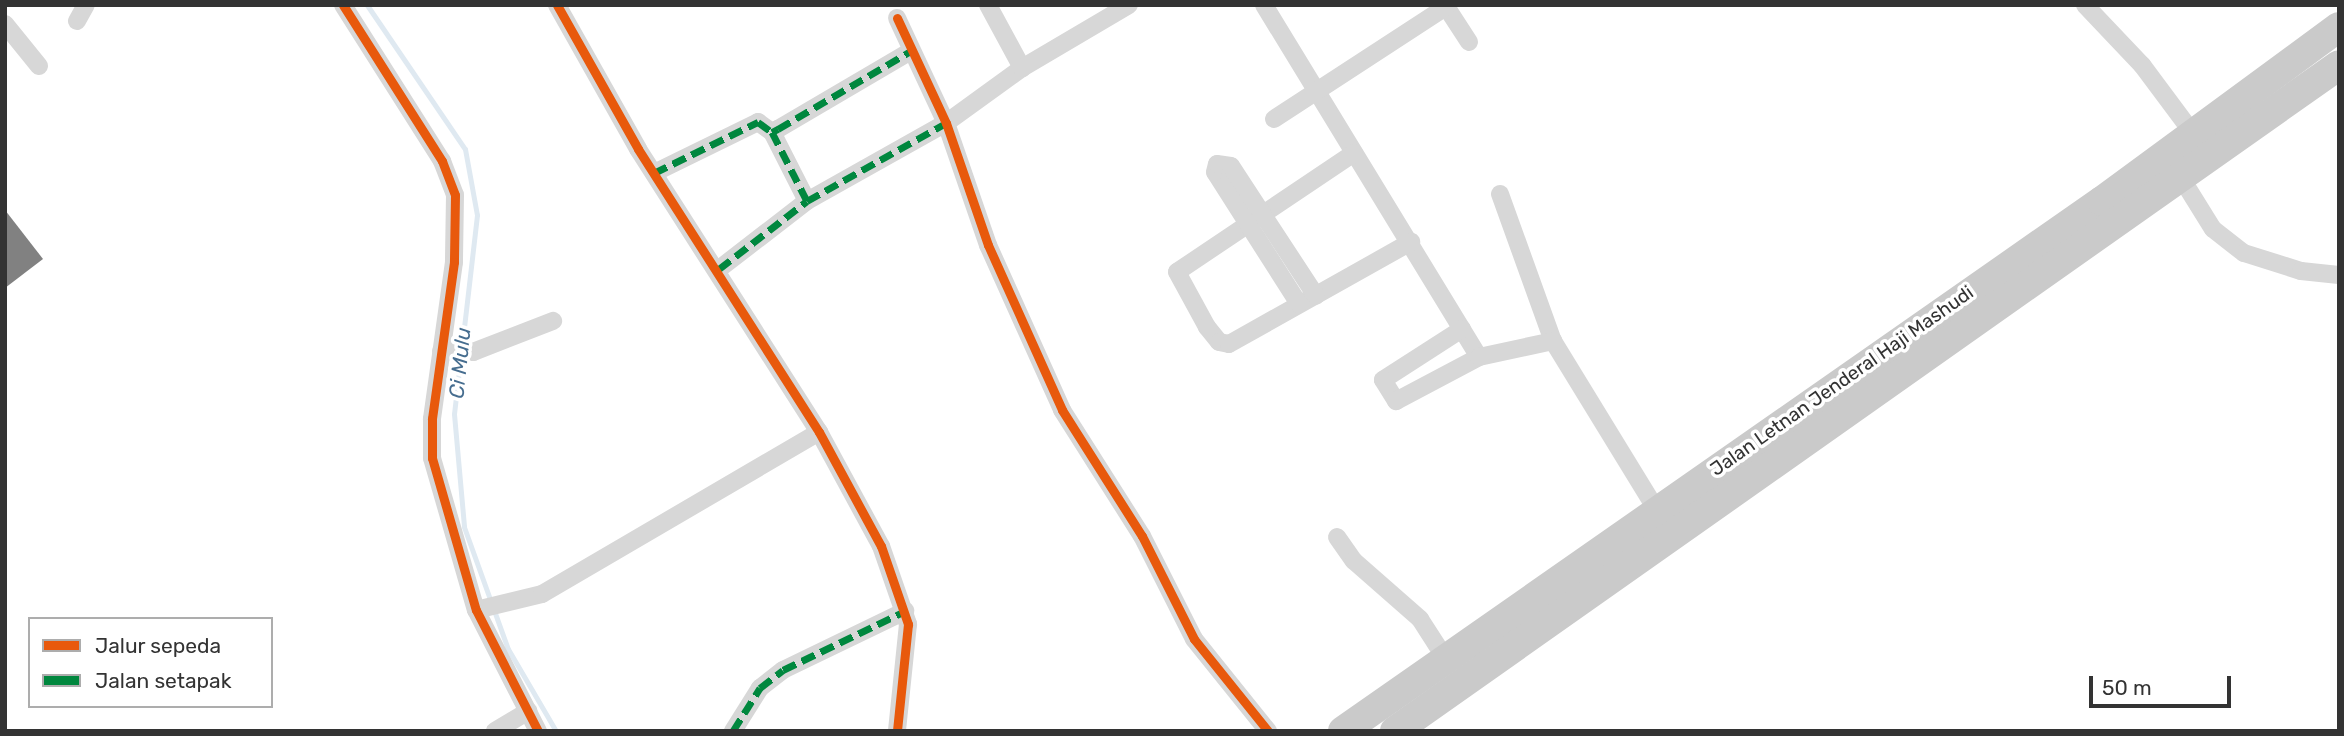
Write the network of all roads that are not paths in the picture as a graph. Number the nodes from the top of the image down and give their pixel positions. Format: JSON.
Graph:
{"nodes":[{"id":1,"x":343,"y":5,"type":"edge"},
{"id":2,"x":557,"y":5,"type":"edge"},
{"id":3,"x":988,"y":5,"type":"edge"},
{"id":4,"x":1129,"y":5,"type":"edge"},
{"id":5,"x":1264,"y":5,"type":"edge"},
{"id":6,"x":2085,"y":5,"type":"edge"},
{"id":7,"x":1445,"y":6,"type":"edge"},
{"id":8,"x":897,"y":18,"type":"dead end"},
{"id":9,"x":5,"y":24,"type":"edge"},
{"id":10,"x":2339,"y":27,"type":"edge"},
{"id":11,"x":1469,"y":42,"type":"dead end"},
{"id":12,"x":2307,"y":50,"type":"junction"},
{"id":13,"x":911,"y":51,"type":"junction"},
{"id":14,"x":38,"y":66,"type":"dead end"},
{"id":15,"x":1022,"y":68,"type":"junction"},
{"id":16,"x":2332,"y":70,"type":"edge"},
{"id":17,"x":1318,"y":91,"type":"junction"},
{"id":18,"x":1274,"y":119,"type":"dead end"},
{"id":19,"x":946,"y":122,"type":"junction"},
{"id":20,"x":772,"y":132,"type":"junction"},
{"id":21,"x":2192,"y":132,"type":"junction"},
{"id":22,"x":1354,"y":153,"type":"junction"},
{"id":23,"x":654,"y":173,"type":"junction"},
{"id":24,"x":2180,"y":176,"type":"junction"},
{"id":25,"x":1500,"y":194,"type":"dead end"},
{"id":26,"x":807,"y":201,"type":"junction"},
{"id":27,"x":1266,"y":212,"type":"junction"},
{"id":28,"x":1250,"y":222,"type":"junction"},
{"id":29,"x":1411,"y":242,"type":"junction"},
{"id":30,"x":719,"y":269,"type":"junction"},
{"id":31,"x":2339,"y":275,"type":"edge"},
{"id":32,"x":1316,"y":296,"type":"junction"},
{"id":33,"x":1299,"y":304,"type":"junction"},
{"id":34,"x":553,"y":321,"type":"dead end"},
{"id":35,"x":1462,"y":329,"type":"junction"},
{"id":36,"x":1553,"y":341,"type":"junction"},
{"id":37,"x":457,"y":352,"type":"junction"},
{"id":38,"x":1479,"y":357,"type":"junction"},
{"id":39,"x":818,"y":432,"type":"junction"},
{"id":40,"x":1656,"y":509,"type":"junction"},
{"id":41,"x":1337,"y":537,"type":"dead end"},
{"id":42,"x":482,"y":609,"type":"junction"},
{"id":43,"x":905,"y":611,"type":"junction"},
{"id":44,"x":1445,"y":658,"type":"junction"},
{"id":45,"x":516,"y":695,"type":"junction"},
{"id":46,"x":528,"y":711,"type":"junction"},
{"id":47,"x":497,"y":729,"type":"edge"},
{"id":48,"x":538,"y":731,"type":"edge"},
{"id":49,"x":733,"y":731,"type":"edge"},
{"id":50,"x":897,"y":731,"type":"edge"},
{"id":51,"x":1268,"y":731,"type":"edge"},
{"id":52,"x":1343,"y":731,"type":"edge"},
{"id":53,"x":1395,"y":731,"type":"edge"}],
"edges":[{"from":1,"to":37,"type":"street"},
{"from":2,"to":23,"type":"street"},
{"from":3,"to":15,"type":"street"},
{"from":4,"to":15,"type":"street"},
{"from":5,"to":17,"type":"street"},
{"from":6,"to":21,"type":"street"},
{"from":7,"to":11,"type":"street"},
{"from":7,"to":17,"type":"street"},
{"from":8,"to":13,"type":"street"},
{"from":9,"to":14,"type":"street"},
{"from":10,"to":12,"type":"main road","name":"Jalan Letnan Jenderal Haji Mashudi"},
{"from":12,"to":16,"type":"main road"},
{"from":12,"to":21,"type":"main road","name":"Jalan Letnan Jenderal Haji Mashudi"},
{"from":13,"to":19,"type":"street"},
{"from":13,"to":20,"type":"street"},
{"from":15,"to":19,"type":"street"},
{"from":16,"to":24,"type":"main road","name":"Jalan Letnan Jenderal Haji Mashudi"},
{"from":17,"to":18,"type":"street"},
{"from":17,"to":22,"type":"street"},
{"from":19,"to":26,"type":"street"},
{"from":19,"to":51,"type":"street"},
{"from":20,"to":23,"type":"street"},
{"from":20,"to":26,"type":"street"},
{"from":21,"to":40,"type":"main road","name":"Jalan Letnan Jenderal Haji Mashudi"},
{"from":22,"to":27,"type":"street"},
{"from":22,"to":29,"type":"street"},
{"from":23,"to":30,"type":"street"},
{"from":24,"to":31,"type":"street"},
{"from":24,"to":53,"type":"main road","name":"Jalan Letnan Jenderal Haji Mashudi"},
{"from":25,"to":36,"type":"street"},
{"from":26,"to":30,"type":"street"},
{"from":27,"to":28,"type":"street"},
{"from":27,"to":28,"type":"street"},
{"from":27,"to":32,"type":"street"},
{"from":28,"to":33,"type":"street"},
{"from":28,"to":33,"type":"street"},
{"from":29,"to":32,"type":"street"},
{"from":29,"to":35,"type":"street"},
{"from":30,"to":39,"type":"street"},
{"from":32,"to":33,"type":"street"},
{"from":34,"to":37,"type":"street"},
{"from":35,"to":38,"type":"street"},
{"from":35,"to":38,"type":"street"},
{"from":36,"to":38,"type":"street"},
{"from":36,"to":40,"type":"street"},
{"from":37,"to":42,"type":"street"},
{"from":39,"to":42,"type":"street"},
{"from":39,"to":43,"type":"street"},
{"from":40,"to":44,"type":"main road","name":"Jalan Letnan Jenderal Haji Mashudi"},
{"from":41,"to":44,"type":"street"},
{"from":42,"to":45,"type":"street"},
{"from":43,"to":49,"type":"street"},
{"from":43,"to":50,"type":"street"},
{"from":44,"to":52,"type":"main road","name":"Jalan Letnan Jenderal Haji Mashudi"},
{"from":45,"to":46,"type":"street"},
{"from":45,"to":47,"type":"street"},
{"from":46,"to":47,"type":"street"},
{"from":46,"to":48,"type":"street"}]}
